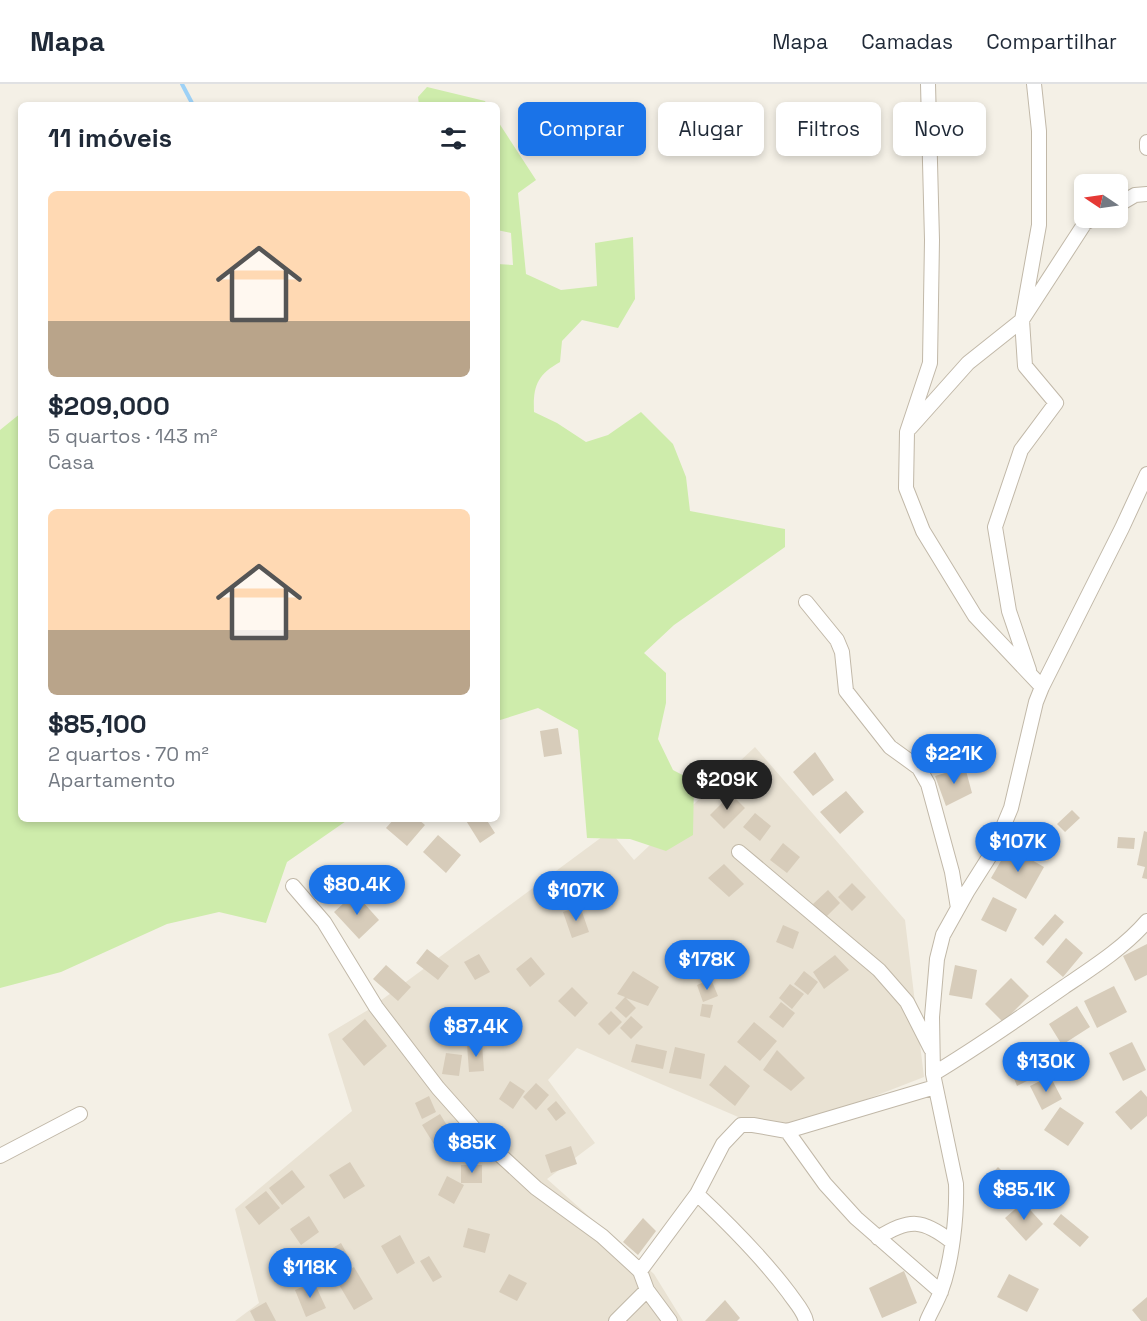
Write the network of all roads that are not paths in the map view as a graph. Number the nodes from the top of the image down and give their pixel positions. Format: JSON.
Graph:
{"nodes":[{"id":1,"x":928,"y":84,"type":"edge"},
{"id":2,"x":1034,"y":84,"type":"edge"},
{"id":3,"x":1147,"y":142,"type":"edge"},
{"id":4,"x":1147,"y":148,"type":"edge"},
{"id":5,"x":1147,"y":194,"type":"edge"},
{"id":6,"x":1128,"y":199,"type":"edge"},
{"id":7,"x":1082,"y":228,"type":"edge"},
{"id":8,"x":1023,"y":320,"type":"junction"},
{"id":9,"x":907,"y":432,"type":"junction"},
{"id":10,"x":1147,"y":474,"type":"edge"},
{"id":11,"x":806,"y":602,"type":"dead end"},
{"id":12,"x":1031,"y":675,"type":"junction"},
{"id":13,"x":1042,"y":687,"type":"junction"},
{"id":14,"x":739,"y":852,"type":"dead end"},
{"id":15,"x":294,"y":885,"type":"dead end"},
{"id":16,"x":958,"y":908,"type":"junction"},
{"id":17,"x":1147,"y":921,"type":"edge"},
{"id":18,"x":932,"y":1051,"type":"junction"},
{"id":19,"x":934,"y":1080,"type":"junction"},
{"id":20,"x":80,"y":1114,"type":"dead end"},
{"id":21,"x":787,"y":1131,"type":"junction"},
{"id":22,"x":0,"y":1156,"type":"edge"},
{"id":23,"x":698,"y":1194,"type":"junction"},
{"id":24,"x":878,"y":1238,"type":"junction"},
{"id":25,"x":952,"y":1242,"type":"junction"},
{"id":26,"x":640,"y":1271,"type":"junction"},
{"id":27,"x":647,"y":1290,"type":"junction"},
{"id":28,"x":941,"y":1292,"type":"junction"},
{"id":29,"x":924,"y":1320,"type":"edge"},
{"id":30,"x":616,"y":1321,"type":"edge"},
{"id":31,"x":670,"y":1321,"type":"edge"},
{"id":32,"x":806,"y":1321,"type":"edge"}],
"edges":[{"from":1,"to":9,"type":"street"},
{"from":2,"to":8,"type":"street"},
{"from":3,"to":4,"type":"street"},
{"from":5,"to":6,"type":"street"},
{"from":7,"to":8,"type":"street"},
{"from":8,"to":9,"type":"street"},
{"from":8,"to":12,"type":"street"},
{"from":9,"to":12,"type":"street"},
{"from":10,"to":13,"type":"street"},
{"from":11,"to":16,"type":"street"},
{"from":12,"to":13,"type":"street"},
{"from":13,"to":16,"type":"street"},
{"from":14,"to":18,"type":"street"},
{"from":15,"to":26,"type":"street"},
{"from":16,"to":18,"type":"street"},
{"from":17,"to":19,"type":"street"},
{"from":18,"to":19,"type":"street"},
{"from":19,"to":21,"type":"street"},
{"from":19,"to":25,"type":"street"},
{"from":20,"to":22,"type":"street"},
{"from":21,"to":23,"type":"street"},
{"from":21,"to":24,"type":"street"},
{"from":23,"to":26,"type":"street"},
{"from":23,"to":32,"type":"street"},
{"from":24,"to":25,"type":"street"},
{"from":24,"to":28,"type":"street"},
{"from":25,"to":28,"type":"street"},
{"from":26,"to":27,"type":"street"},
{"from":27,"to":30,"type":"street"},
{"from":27,"to":31,"type":"street"},
{"from":28,"to":29,"type":"street"}]}
